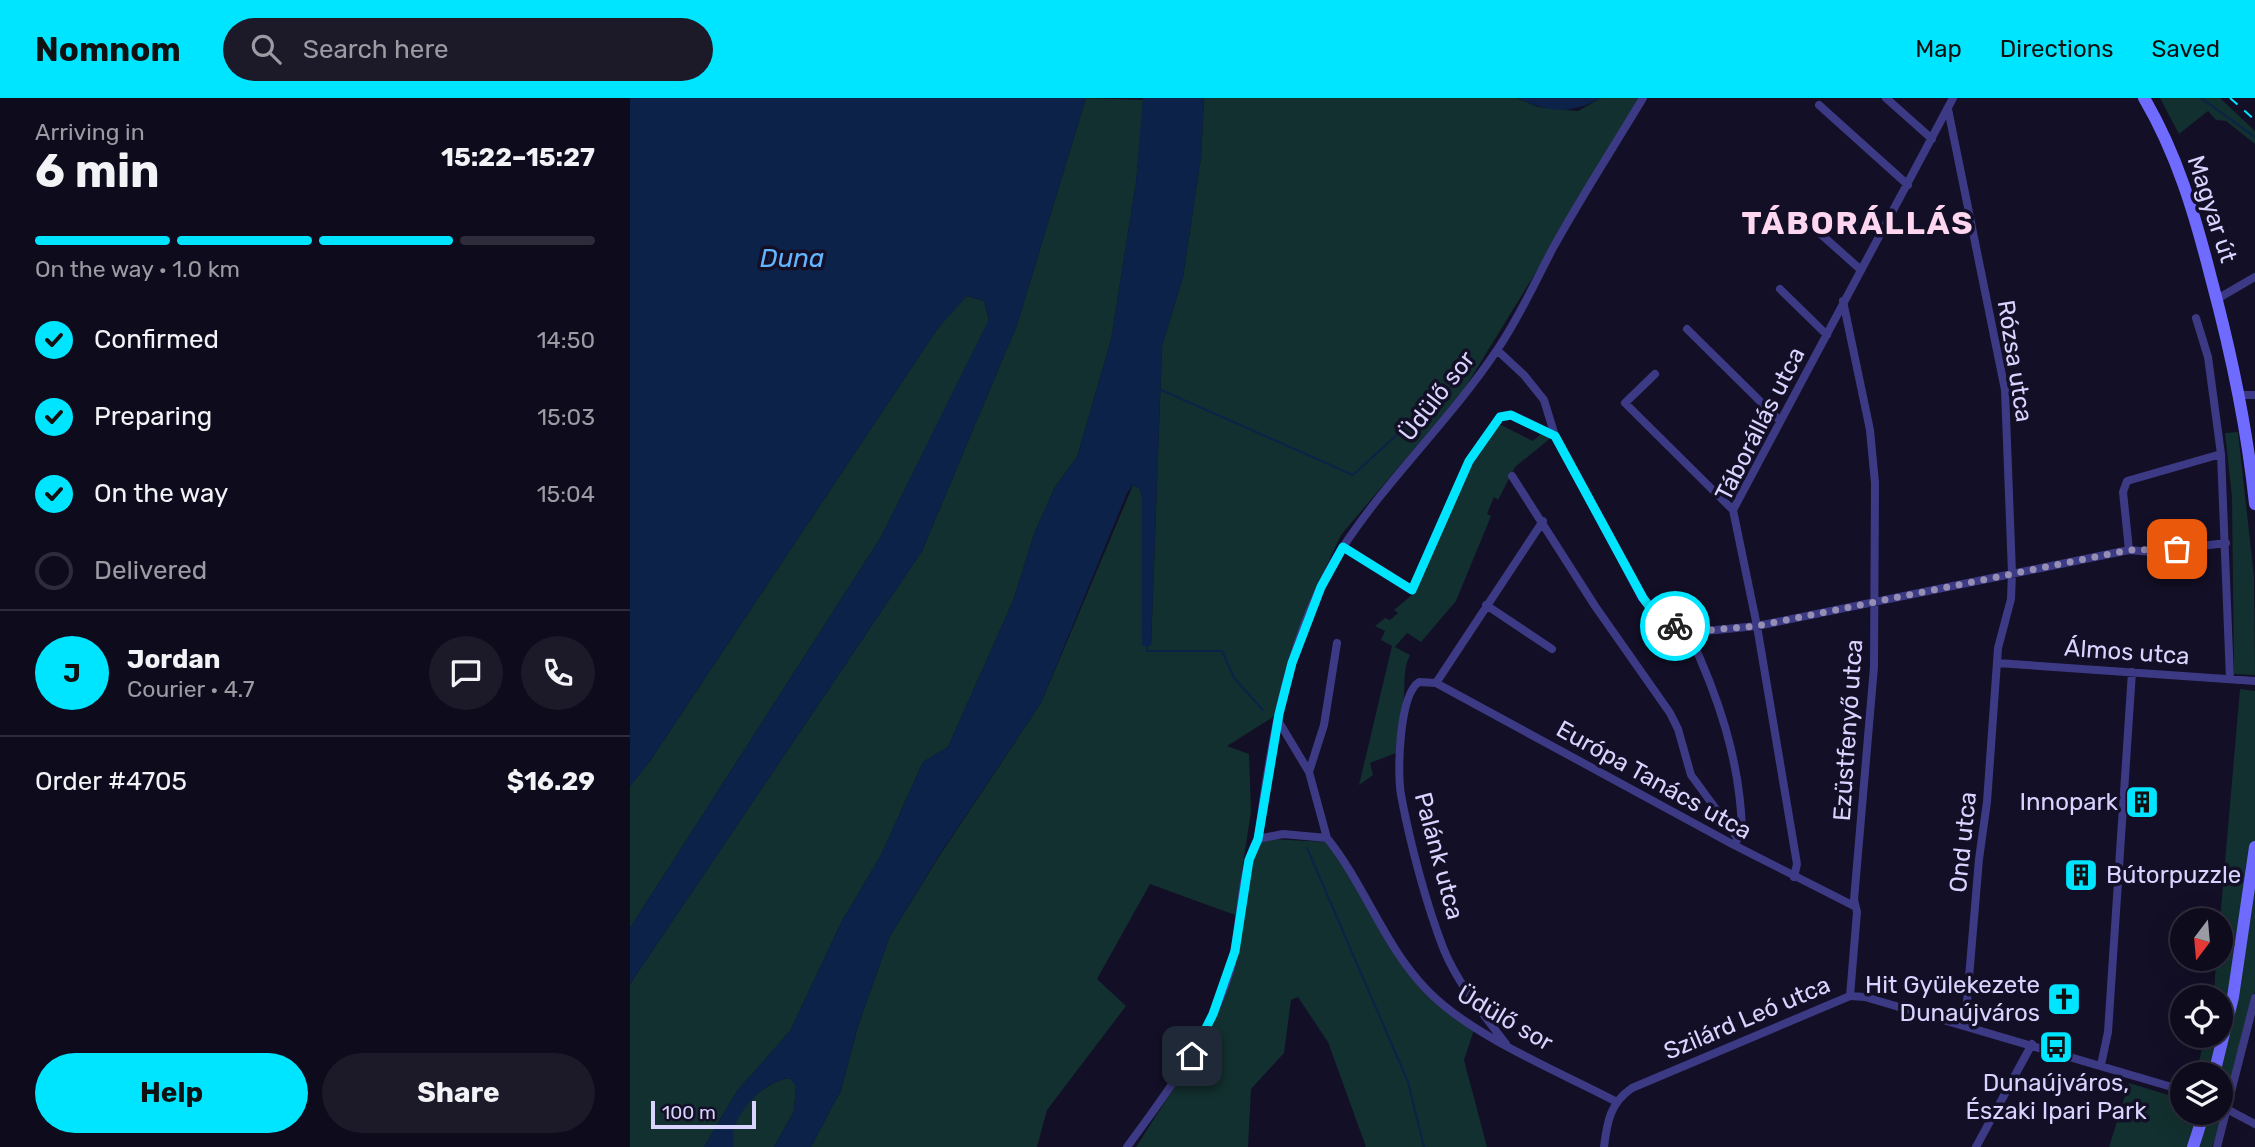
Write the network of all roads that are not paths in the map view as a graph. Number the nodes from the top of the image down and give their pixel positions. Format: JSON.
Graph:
{"nodes":[{"id":1,"x":1643,"y":98,"type":"edge"},
{"id":2,"x":1886,"y":98,"type":"edge"},
{"id":3,"x":1953,"y":98,"type":"edge"},
{"id":4,"x":2144,"y":98,"type":"edge"},
{"id":5,"x":1819,"y":105,"type":"dead end"},
{"id":6,"x":1948,"y":109,"type":"junction"},
{"id":7,"x":1932,"y":139,"type":"junction"},
{"id":8,"x":1908,"y":185,"type":"junction"},
{"id":9,"x":1797,"y":213,"type":"dead end"},
{"id":10,"x":1861,"y":270,"type":"junction"},
{"id":11,"x":2255,"y":277,"type":"edge"},
{"id":12,"x":1780,"y":289,"type":"dead end"},
{"id":13,"x":2217,"y":299,"type":"junction"},
{"id":14,"x":1843,"y":301,"type":"junction"},
{"id":15,"x":2196,"y":318,"type":"dead end"},
{"id":16,"x":1687,"y":329,"type":"dead end"},
{"id":17,"x":1826,"y":335,"type":"junction"},
{"id":18,"x":1497,"y":351,"type":"junction"},
{"id":19,"x":1655,"y":374,"type":"dead end"},
{"id":20,"x":2240,"y":395,"type":"junction"},
{"id":21,"x":2255,"y":395,"type":"edge"},
{"id":22,"x":1780,"y":421,"type":"junction"},
{"id":23,"x":1555,"y":436,"type":"junction"},
{"id":24,"x":2221,"y":454,"type":"junction"},
{"id":25,"x":1512,"y":476,"type":"dead end"},
{"id":26,"x":2255,"y":496,"type":"edge"},
{"id":27,"x":1733,"y":510,"type":"junction"},
{"id":28,"x":1543,"y":521,"type":"junction"},
{"id":29,"x":2226,"y":543,"type":"junction"},
{"id":30,"x":1343,"y":547,"type":"junction"},
{"id":31,"x":2129,"y":550,"type":"junction"},
{"id":32,"x":2012,"y":573,"type":"junction"},
{"id":33,"x":1875,"y":601,"type":"junction"},
{"id":34,"x":1486,"y":605,"type":"junction"},
{"id":35,"x":1757,"y":626,"type":"junction"},
{"id":36,"x":1688,"y":632,"type":"junction"},
{"id":37,"x":1337,"y":643,"type":"dead end"},
{"id":38,"x":1552,"y":649,"type":"dead end"},
{"id":39,"x":1997,"y":663,"type":"junction"},
{"id":40,"x":2132,"y":672,"type":"junction"},
{"id":41,"x":2230,"y":679,"type":"junction"},
{"id":42,"x":2255,"y":681,"type":"edge"},
{"id":43,"x":1436,"y":683,"type":"junction"},
{"id":44,"x":1279,"y":722,"type":"junction"},
{"id":45,"x":1310,"y":772,"type":"junction"},
{"id":46,"x":1327,"y":838,"type":"junction"},
{"id":47,"x":1258,"y":839,"type":"junction"},
{"id":48,"x":1736,"y":842,"type":"junction"},
{"id":49,"x":2255,"y":847,"type":"edge"},
{"id":50,"x":1794,"y":877,"type":"junction"},
{"id":51,"x":2252,"y":895,"type":"edge"},
{"id":52,"x":1854,"y":906,"type":"junction"},
{"id":53,"x":1850,"y":996,"type":"junction"},
{"id":54,"x":2255,"y":998,"type":"edge"},
{"id":55,"x":1965,"y":1025,"type":"junction"},
{"id":56,"x":1506,"y":1044,"type":"junction"},
{"id":57,"x":2032,"y":1044,"type":"junction"},
{"id":58,"x":2217,"y":1062,"type":"edge"},
{"id":59,"x":2101,"y":1065,"type":"junction"},
{"id":60,"x":2233,"y":1079,"type":"edge"},
{"id":61,"x":2170,"y":1086,"type":"edge"},
{"id":62,"x":1615,"y":1101,"type":"junction"},
{"id":63,"x":2233,"y":1113,"type":"edge"},
{"id":64,"x":2255,"y":1124,"type":"edge"},
{"id":65,"x":2200,"y":1125,"type":"edge"},
{"id":66,"x":2222,"y":1125,"type":"edge"},
{"id":67,"x":1127,"y":1147,"type":"edge"},
{"id":68,"x":1604,"y":1147,"type":"edge"},
{"id":69,"x":1976,"y":1147,"type":"edge"},
{"id":70,"x":2193,"y":1147,"type":"edge"},
{"id":71,"x":2217,"y":1147,"type":"edge"}],
"edges":[{"from":1,"to":18,"type":"street","name":"Üdülő sor"},
{"from":2,"to":7,"type":"street"},
{"from":3,"to":6,"type":"street","name":"Táborállás utca"},
{"from":4,"to":13,"type":"street","name":"Magyar út"},
{"from":5,"to":8,"type":"street"},
{"from":6,"to":7,"type":"street","name":"Táborállás utca"},
{"from":6,"to":32,"type":"street","name":"Rózsa utca"},
{"from":7,"to":8,"type":"street","name":"Táborállás utca"},
{"from":8,"to":10,"type":"street","name":"Táborállás utca"},
{"from":9,"to":10,"type":"street"},
{"from":10,"to":14,"type":"street","name":"Táborállás utca"},
{"from":11,"to":13,"type":"street"},
{"from":12,"to":17,"type":"street"},
{"from":13,"to":20,"type":"street","name":"Magyar út"},
{"from":14,"to":17,"type":"street","name":"Táborállás utca"},
{"from":14,"to":33,"type":"street","name":"Ezüstfenyő utca"},
{"from":15,"to":24,"type":"street"},
{"from":16,"to":22,"type":"street"},
{"from":17,"to":22,"type":"street","name":"Táborállás utca"},
{"from":18,"to":23,"type":"street"},
{"from":18,"to":30,"type":"street","name":"Üdülő sor"},
{"from":19,"to":27,"type":"street"},
{"from":20,"to":21,"type":"street"},
{"from":20,"to":26,"type":"street","name":"Magyar út"},
{"from":22,"to":27,"type":"street","name":"Táborállás utca"},
{"from":23,"to":30,"type":"street"},
{"from":23,"to":36,"type":"street"},
{"from":24,"to":29,"type":"street"},
{"from":24,"to":31,"type":"street"},
{"from":25,"to":28,"type":"street"},
{"from":27,"to":35,"type":"street","name":"Táborállás utca"},
{"from":28,"to":34,"type":"street"},
{"from":28,"to":48,"type":"street"},
{"from":29,"to":31,"type":"street"},
{"from":29,"to":41,"type":"street"},
{"from":30,"to":44,"type":"street","name":"Üdülő sor"},
{"from":31,"to":32,"type":"street"},
{"from":32,"to":33,"type":"street"},
{"from":32,"to":39,"type":"street","name":"Rózsa utca"},
{"from":33,"to":35,"type":"street"},
{"from":33,"to":52,"type":"street","name":"Ezüstfenyő utca"},
{"from":34,"to":38,"type":"street"},
{"from":34,"to":43,"type":"street"},
{"from":35,"to":36,"type":"street"},
{"from":35,"to":50,"type":"street","name":"Táborállás utca"},
{"from":36,"to":48,"type":"street"},
{"from":37,"to":45,"type":"street"},
{"from":39,"to":40,"type":"street","name":"Álmos utca"},
{"from":39,"to":55,"type":"street","name":"Ond utca"},
{"from":40,"to":41,"type":"street","name":"Álmos utca"},
{"from":40,"to":59,"type":"street"},
{"from":41,"to":42,"type":"street","name":"Álmos utca"},
{"from":43,"to":48,"type":"street","name":"Európa Tanács utca"},
{"from":43,"to":56,"type":"street","name":"Palánk utca"},
{"from":44,"to":45,"type":"street","name":"Üdülő sor"},
{"from":44,"to":47,"type":"street","name":"Üdülő sor"},
{"from":45,"to":46,"type":"street","name":"Üdülő sor"},
{"from":46,"to":47,"type":"street"},
{"from":46,"to":56,"type":"street","name":"Üdülő sor"},
{"from":47,"to":67,"type":"street","name":"Üdülő sor"},
{"from":48,"to":50,"type":"street","name":"Európa Tanács utca"},
{"from":49,"to":51,"type":"street"},
{"from":50,"to":52,"type":"street","name":"Európa Tanács utca"},
{"from":51,"to":58,"type":"street"},
{"from":52,"to":53,"type":"street","name":"Ezüstfenyő utca"},
{"from":53,"to":55,"type":"street","name":"Szilárd Leó utca"},
{"from":53,"to":62,"type":"street","name":"Szilárd Leó utca"},
{"from":54,"to":60,"type":"street"},
{"from":55,"to":57,"type":"street","name":"Szilárd Leó utca"},
{"from":56,"to":62,"type":"street","name":"Üdülő sor"},
{"from":57,"to":59,"type":"street","name":"Szilárd Leó utca"},
{"from":57,"to":69,"type":"street"},
{"from":59,"to":61,"type":"street","name":"Szilárd Leó utca"},
{"from":62,"to":68,"type":"street"},
{"from":63,"to":64,"type":"street"},
{"from":65,"to":70,"type":"street"},
{"from":66,"to":71,"type":"street"}]}
